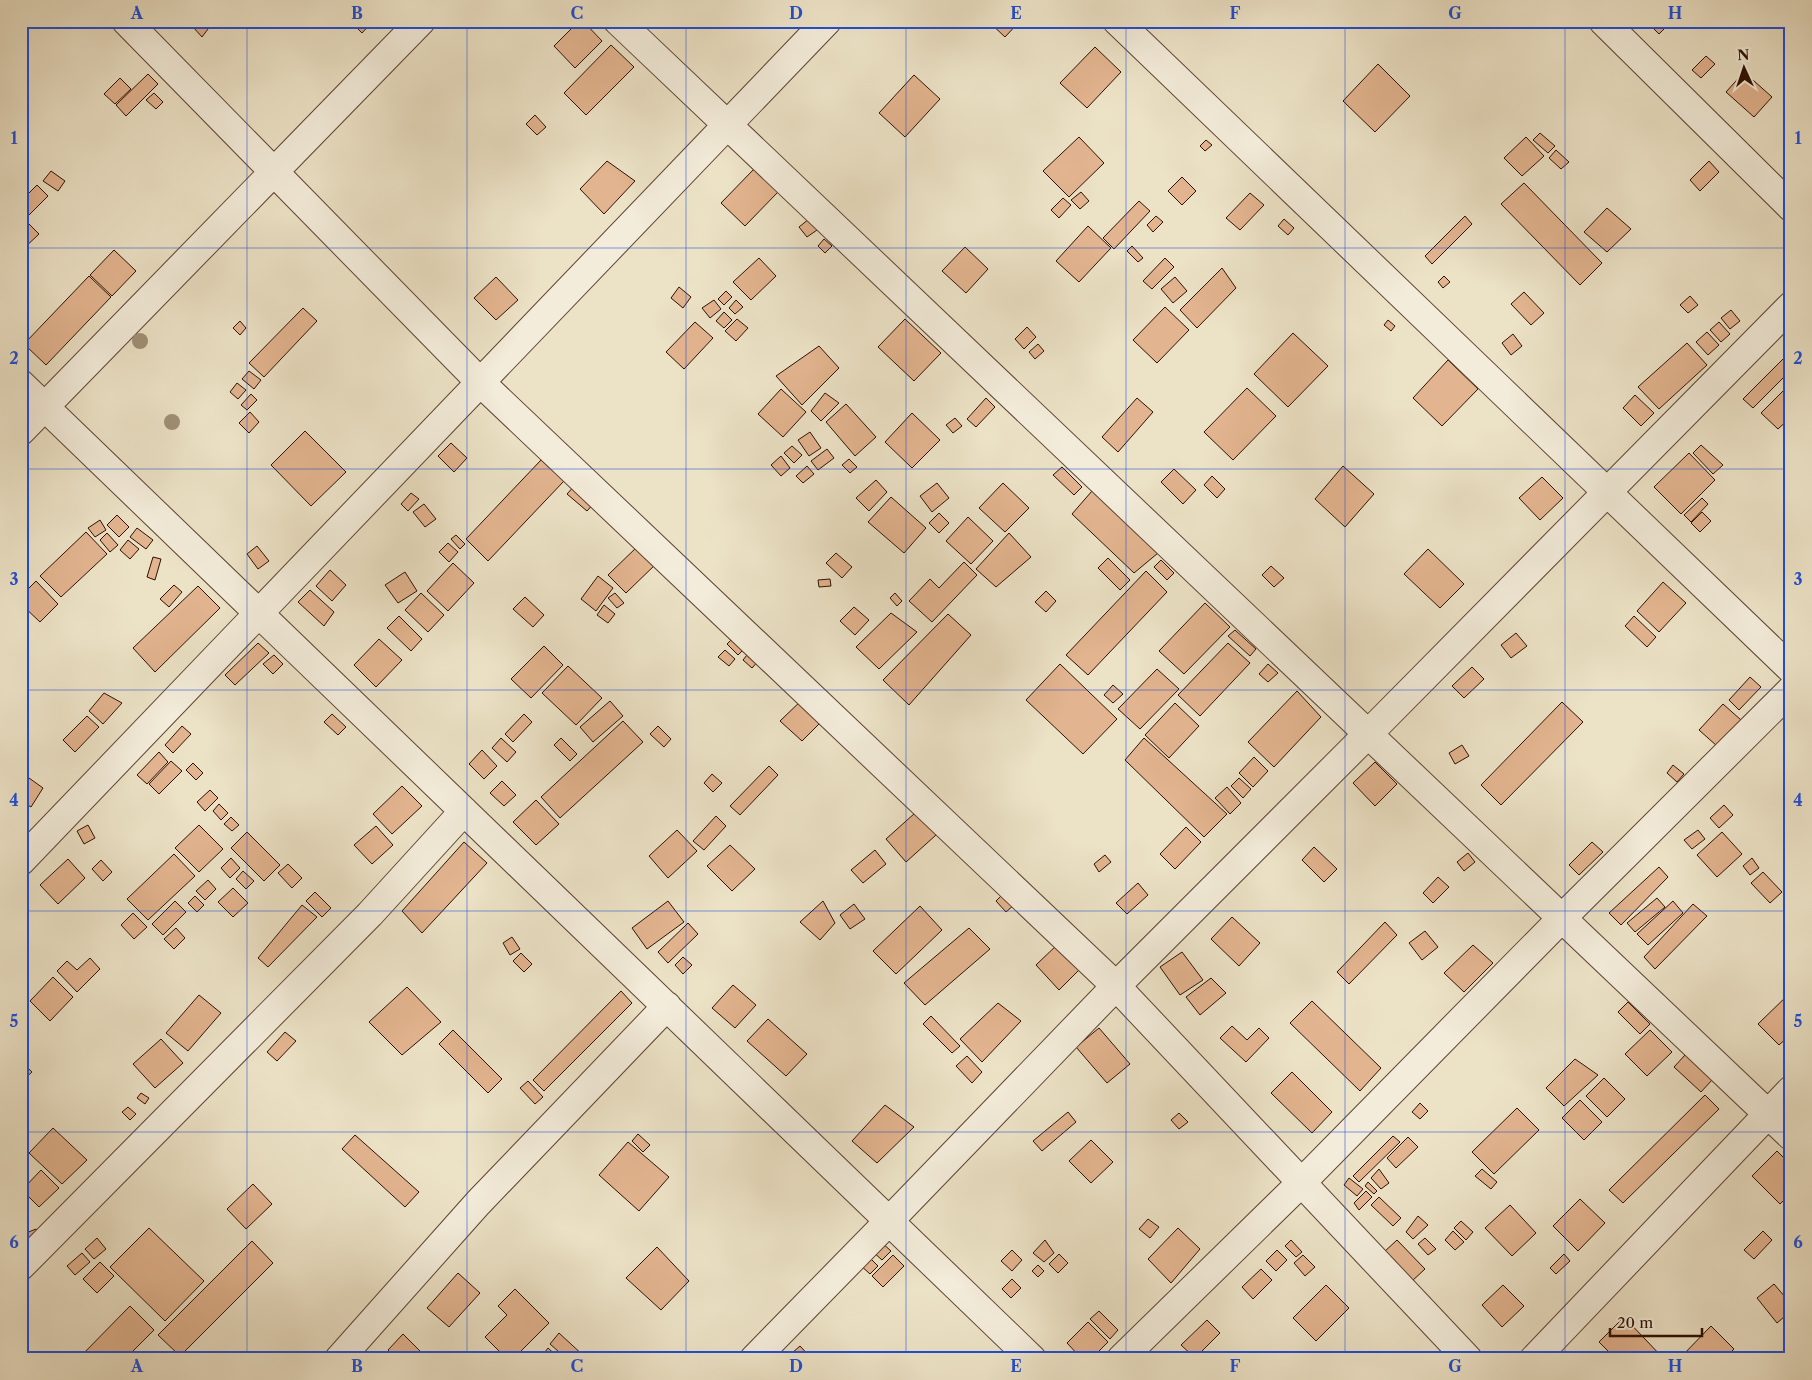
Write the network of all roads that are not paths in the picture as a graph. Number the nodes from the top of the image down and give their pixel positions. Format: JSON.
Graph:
{"nodes":[{"id":1,"x":126,"y":21,"type":"edge"},
{"id":2,"x":421,"y":21,"type":"edge"},
{"id":3,"x":618,"y":21,"type":"edge"},
{"id":4,"x":826,"y":21,"type":"edge"},
{"id":5,"x":1117,"y":21,"type":"edge"},
{"id":6,"x":1603,"y":21,"type":"edge"},
{"id":7,"x":727,"y":125,"type":"junction"},
{"id":8,"x":274,"y":172,"type":"junction"},
{"id":9,"x":1791,"y":207,"type":"edge"},
{"id":10,"x":1791,"y":306,"type":"edge"},
{"id":11,"x":480,"y":382,"type":"junction"},
{"id":12,"x":21,"y":384,"type":"edge"},
{"id":13,"x":45,"y":407,"type":"junction"},
{"id":14,"x":21,"y":431,"type":"edge"},
{"id":15,"x":1607,"y":492,"type":"junction"},
{"id":16,"x":259,"y":613,"type":"junction"},
{"id":17,"x":1791,"y":669,"type":"edge"},
{"id":18,"x":1791,"y":690,"type":"edge"},
{"id":19,"x":1368,"y":734,"type":"junction"},
{"id":20,"x":464,"y":811,"type":"junction"},
{"id":21,"x":21,"y":861,"type":"edge"},
{"id":22,"x":1562,"y":918,"type":"junction"},
{"id":23,"x":1116,"y":986,"type":"junction"},
{"id":24,"x":667,"y":1006,"type":"junction"},
{"id":25,"x":1791,"y":1090,"type":"edge"},
{"id":26,"x":1768,"y":1114,"type":"junction"},
{"id":27,"x":1791,"y":1136,"type":"edge"},
{"id":28,"x":1302,"y":1182,"type":"junction"},
{"id":29,"x":890,"y":1221,"type":"junction"},
{"id":30,"x":21,"y":1266,"type":"edge"},
{"id":31,"x":339,"y":1359,"type":"edge"},
{"id":32,"x":754,"y":1359,"type":"edge"},
{"id":33,"x":1032,"y":1359,"type":"edge"},
{"id":34,"x":1120,"y":1359,"type":"edge"},
{"id":35,"x":1468,"y":1359,"type":"edge"},
{"id":36,"x":1534,"y":1359,"type":"edge"}],
"edges":[{"from":1,"to":8,"type":"street"},
{"from":2,"to":8,"type":"street"},
{"from":3,"to":7,"type":"street"},
{"from":4,"to":7,"type":"street"},
{"from":5,"to":15,"type":"street"},
{"from":6,"to":9,"type":"street"},
{"from":7,"to":11,"type":"street"},
{"from":7,"to":19,"type":"street"},
{"from":8,"to":11,"type":"street"},
{"from":8,"to":13,"type":"street"},
{"from":10,"to":15,"type":"street"},
{"from":11,"to":16,"type":"street"},
{"from":11,"to":23,"type":"street"},
{"from":12,"to":13,"type":"street"},
{"from":13,"to":14,"type":"street"},
{"from":13,"to":16,"type":"street"},
{"from":15,"to":17,"type":"street"},
{"from":15,"to":19,"type":"street"},
{"from":16,"to":20,"type":"street"},
{"from":16,"to":21,"type":"street"},
{"from":18,"to":22,"type":"street"},
{"from":19,"to":22,"type":"street"},
{"from":19,"to":23,"type":"street"},
{"from":20,"to":24,"type":"street"},
{"from":20,"to":30,"type":"street"},
{"from":22,"to":26,"type":"street"},
{"from":22,"to":28,"type":"street"},
{"from":23,"to":28,"type":"street"},
{"from":23,"to":29,"type":"street"},
{"from":24,"to":29,"type":"street"},
{"from":24,"to":31,"type":"street"},
{"from":25,"to":26,"type":"street"},
{"from":26,"to":27,"type":"street"},
{"from":26,"to":36,"type":"street"},
{"from":28,"to":34,"type":"street"},
{"from":28,"to":35,"type":"street"},
{"from":29,"to":32,"type":"street"},
{"from":29,"to":33,"type":"street"}]}
